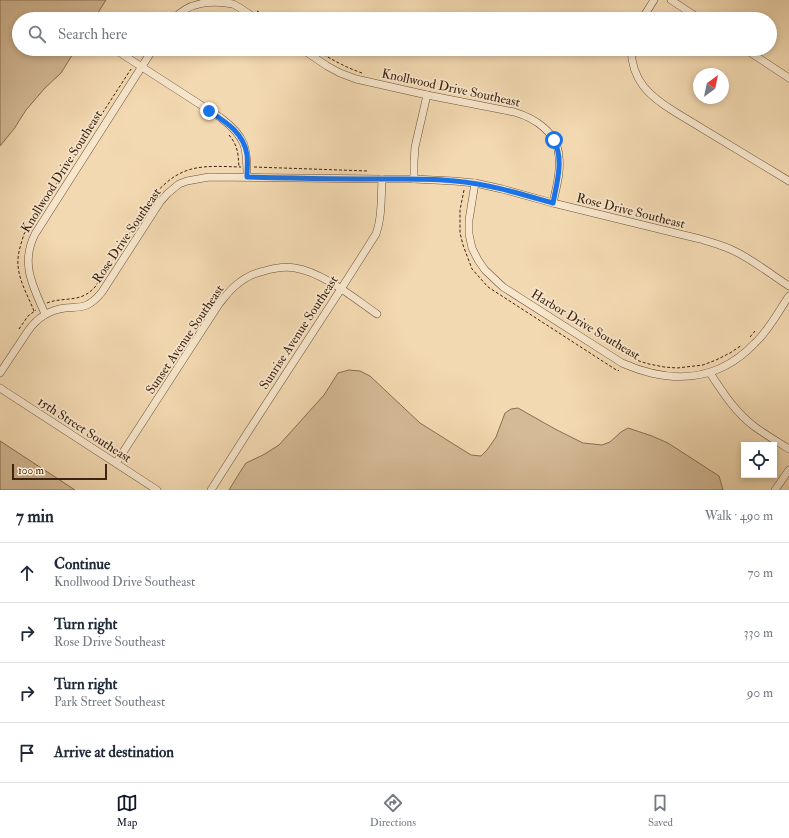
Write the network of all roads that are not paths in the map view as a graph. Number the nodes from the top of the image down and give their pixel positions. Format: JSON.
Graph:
{"nodes":[{"id":1,"x":654,"y":0,"type":"edge"},
{"id":2,"x":672,"y":0,"type":"edge"},
{"id":3,"x":180,"y":12,"type":"edge"},
{"id":4,"x":245,"y":12,"type":"edge"},
{"id":5,"x":646,"y":12,"type":"edge"},
{"id":6,"x":690,"y":12,"type":"edge"},
{"id":7,"x":124,"y":56,"type":"edge"},
{"id":8,"x":148,"y":56,"type":"edge"},
{"id":9,"x":312,"y":56,"type":"edge"},
{"id":10,"x":631,"y":56,"type":"edge"},
{"id":11,"x":756,"y":56,"type":"edge"},
{"id":12,"x":141,"y":67,"type":"junction"},
{"id":13,"x":789,"y":78,"type":"edge"},
{"id":14,"x":427,"y":95,"type":"junction"},
{"id":15,"x":247,"y":177,"type":"junction"},
{"id":16,"x":382,"y":179,"type":"junction"},
{"id":17,"x":414,"y":179,"type":"junction"},
{"id":18,"x":789,"y":181,"type":"edge"},
{"id":19,"x":475,"y":183,"type":"junction"},
{"id":20,"x":553,"y":203,"type":"junction"},
{"id":21,"x":789,"y":286,"type":"edge"},
{"id":22,"x":341,"y":289,"type":"junction"},
{"id":23,"x":789,"y":296,"type":"edge"},
{"id":24,"x":45,"y":314,"type":"junction"},
{"id":25,"x":377,"y":314,"type":"dead end"},
{"id":26,"x":710,"y":373,"type":"junction"},
{"id":27,"x":0,"y":374,"type":"edge"},
{"id":28,"x":0,"y":388,"type":"edge"},
{"id":29,"x":789,"y":449,"type":"edge"},
{"id":30,"x":116,"y":463,"type":"junction"},
{"id":31,"x":789,"y":470,"type":"edge"},
{"id":32,"x":157,"y":490,"type":"edge"},
{"id":33,"x":211,"y":490,"type":"edge"},
{"id":34,"x":775,"y":490,"type":"edge"}],
"edges":[{"from":1,"to":5,"type":"street"},
{"from":2,"to":6,"type":"street"},
{"from":3,"to":4,"type":"street"},
{"from":7,"to":12,"type":"street"},
{"from":8,"to":12,"type":"street","name":"Knollwood Drive Southeast"},
{"from":9,"to":14,"type":"street","name":"Knollwood Drive Southeast"},
{"from":10,"to":18,"type":"street"},
{"from":11,"to":13,"type":"street"},
{"from":12,"to":15,"type":"street"},
{"from":12,"to":24,"type":"street","name":"Knollwood Drive Southeast"},
{"from":14,"to":17,"type":"street"},
{"from":14,"to":20,"type":"street","name":"Knollwood Drive Southeast"},
{"from":15,"to":16,"type":"street","name":"Rose Drive Southeast"},
{"from":15,"to":24,"type":"street","name":"Rose Drive Southeast"},
{"from":16,"to":17,"type":"street","name":"Rose Drive Southeast"},
{"from":16,"to":22,"type":"street","name":"Sunrise Avenue Southeast"},
{"from":17,"to":19,"type":"street","name":"Rose Drive Southeast"},
{"from":19,"to":20,"type":"street","name":"Rose Drive Southeast"},
{"from":19,"to":26,"type":"street","name":"Harbor Drive Southeast"},
{"from":20,"to":21,"type":"street","name":"Rose Drive Southeast"},
{"from":22,"to":25,"type":"street","name":"Sunset Avenue Southeast"},
{"from":22,"to":30,"type":"street","name":"Sunset Avenue Southeast"},
{"from":22,"to":33,"type":"street","name":"Sunrise Avenue Southeast"},
{"from":23,"to":26,"type":"street","name":"Harbor Drive Southeast"},
{"from":24,"to":27,"type":"street","name":"Rose Drive Southeast"},
{"from":26,"to":29,"type":"street"},
{"from":28,"to":30,"type":"street","name":"15th Street Southeast"},
{"from":30,"to":32,"type":"street","name":"15th Street Southeast"},
{"from":31,"to":34,"type":"street"}]}
